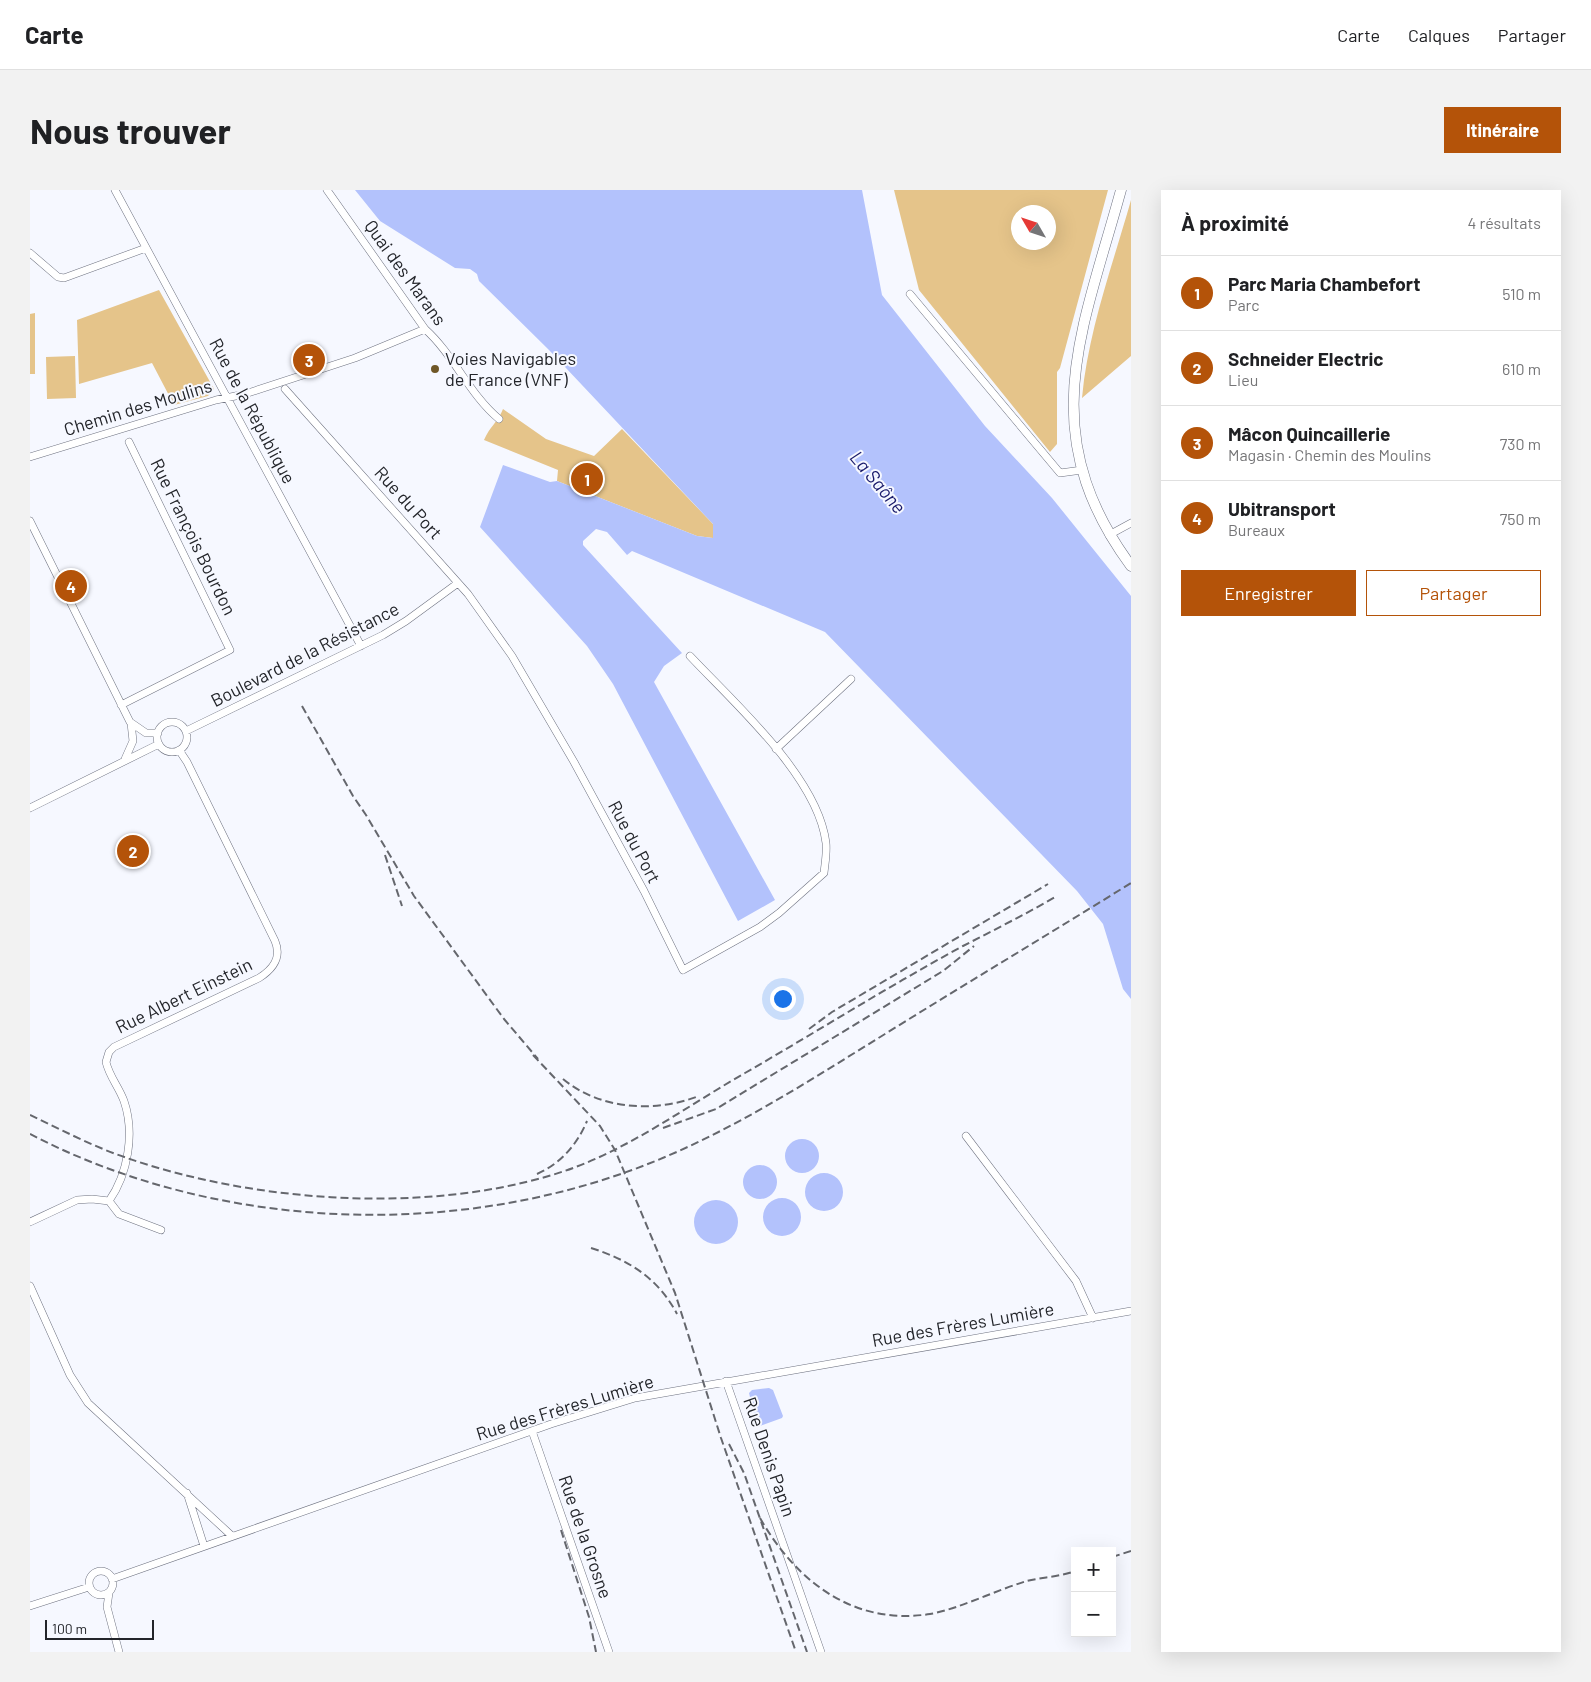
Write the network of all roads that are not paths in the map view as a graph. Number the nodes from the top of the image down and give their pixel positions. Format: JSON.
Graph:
{"nodes":[{"id":1,"x":116,"y":190,"type":"edge"},
{"id":2,"x":327,"y":190,"type":"edge"},
{"id":3,"x":1121,"y":190,"type":"edge"},
{"id":4,"x":146,"y":248,"type":"junction"},
{"id":5,"x":30,"y":253,"type":"edge"},
{"id":6,"x":910,"y":294,"type":"dead end"},
{"id":7,"x":425,"y":329,"type":"junction"},
{"id":8,"x":285,"y":389,"type":"dead end"},
{"id":9,"x":228,"y":396,"type":"junction"},
{"id":10,"x":499,"y":419,"type":"dead end"},
{"id":11,"x":129,"y":442,"type":"dead end"},
{"id":12,"x":30,"y":457,"type":"edge"},
{"id":13,"x":1082,"y":470,"type":"junction"},
{"id":14,"x":30,"y":521,"type":"edge"},
{"id":15,"x":1131,"y":523,"type":"edge"},
{"id":16,"x":1109,"y":535,"type":"junction"},
{"id":17,"x":1131,"y":566,"type":"edge"},
{"id":18,"x":458,"y":583,"type":"junction"},
{"id":19,"x":362,"y":646,"type":"junction"},
{"id":20,"x":690,"y":656,"type":"dead end"},
{"id":21,"x":851,"y":678,"type":"dead end"},
{"id":22,"x":121,"y":705,"type":"junction"},
{"id":23,"x":130,"y":722,"type":"junction"},
{"id":24,"x":186,"y":732,"type":"junction"},
{"id":25,"x":158,"y":733,"type":"junction"},
{"id":26,"x":159,"y":744,"type":"junction"},
{"id":27,"x":776,"y":749,"type":"junction"},
{"id":28,"x":179,"y":750,"type":"junction"},
{"id":29,"x":122,"y":762,"type":"junction"},
{"id":30,"x":30,"y":808,"type":"edge"},
{"id":31,"x":966,"y":1136,"type":"dead end"},
{"id":32,"x":109,"y":1201,"type":"junction"},
{"id":33,"x":30,"y":1222,"type":"edge"},
{"id":34,"x":161,"y":1230,"type":"dead end"},
{"id":35,"x":30,"y":1286,"type":"edge"},
{"id":36,"x":1131,"y":1311,"type":"edge"},
{"id":37,"x":1093,"y":1318,"type":"junction"},
{"id":38,"x":726,"y":1381,"type":"junction"},
{"id":39,"x":532,"y":1431,"type":"junction"},
{"id":40,"x":187,"y":1493,"type":"junction"},
{"id":41,"x":232,"y":1536,"type":"junction"},
{"id":42,"x":204,"y":1546,"type":"junction"},
{"id":43,"x":112,"y":1579,"type":"junction"},
{"id":44,"x":89,"y":1587,"type":"junction"},
{"id":45,"x":109,"y":1593,"type":"junction"},
{"id":46,"x":96,"y":1595,"type":"junction"},
{"id":47,"x":30,"y":1606,"type":"edge"},
{"id":48,"x":107,"y":1608,"type":"junction"},
{"id":49,"x":119,"y":1652,"type":"edge"},
{"id":50,"x":609,"y":1652,"type":"edge"},
{"id":51,"x":820,"y":1652,"type":"edge"}],
"edges":[{"from":1,"to":4,"type":"street","name":"Rue de la République"},
{"from":2,"to":7,"type":"street","name":"Quai des Marans"},
{"from":3,"to":13,"type":"main road"},
{"from":4,"to":5,"type":"street"},
{"from":4,"to":9,"type":"street","name":"Rue de la République"},
{"from":6,"to":13,"type":"street"},
{"from":7,"to":9,"type":"street","name":"Chemin des Moulins"},
{"from":7,"to":10,"type":"street","name":"Quai des Marans"},
{"from":8,"to":18,"type":"street","name":"Rue du Port"},
{"from":9,"to":12,"type":"street","name":"Chemin des Moulins"},
{"from":9,"to":19,"type":"street","name":"Rue de la République"},
{"from":11,"to":22,"type":"street","name":"Rue François Bourdon"},
{"from":13,"to":16,"type":"main road"},
{"from":14,"to":22,"type":"street"},
{"from":15,"to":16,"type":"street"},
{"from":16,"to":17,"type":"main road"},
{"from":18,"to":19,"type":"street","name":"Boulevard de la Résistance"},
{"from":18,"to":27,"type":"street","name":"Rue du Port"},
{"from":19,"to":24,"type":"street","name":"Boulevard de la Résistance"},
{"from":20,"to":27,"type":"street","name":"Rue du Port"},
{"from":21,"to":27,"type":"street"},
{"from":22,"to":23,"type":"street"},
{"from":23,"to":25,"type":"street"},
{"from":23,"to":29,"type":"street"},
{"from":24,"to":25,"type":"street"},
{"from":24,"to":28,"type":"street"},
{"from":25,"to":26,"type":"street"},
{"from":26,"to":28,"type":"street"},
{"from":26,"to":29,"type":"street"},
{"from":28,"to":32,"type":"street","name":"Rue Albert Einstein"},
{"from":29,"to":30,"type":"street"},
{"from":31,"to":37,"type":"street"},
{"from":32,"to":33,"type":"street"},
{"from":32,"to":34,"type":"street"},
{"from":35,"to":40,"type":"street"},
{"from":36,"to":37,"type":"street","name":"Rue des Frères Lumière"},
{"from":37,"to":38,"type":"street","name":"Rue des Frères Lumière"},
{"from":38,"to":39,"type":"street","name":"Rue des Frères Lumière"},
{"from":38,"to":51,"type":"street","name":"Rue Denis Papin"},
{"from":39,"to":41,"type":"street","name":"Rue des Frères Lumière"},
{"from":39,"to":50,"type":"street","name":"Rue de la Grosne"},
{"from":40,"to":41,"type":"street"},
{"from":40,"to":42,"type":"street"},
{"from":41,"to":42,"type":"street","name":"Rue des Frères Lumière"},
{"from":42,"to":43,"type":"street","name":"Rue des Frères Lumière"},
{"from":43,"to":44,"type":"street"},
{"from":43,"to":45,"type":"street"},
{"from":44,"to":46,"type":"street"},
{"from":44,"to":47,"type":"street"},
{"from":45,"to":46,"type":"street"},
{"from":45,"to":48,"type":"street"},
{"from":46,"to":48,"type":"street"},
{"from":48,"to":49,"type":"street"}]}
